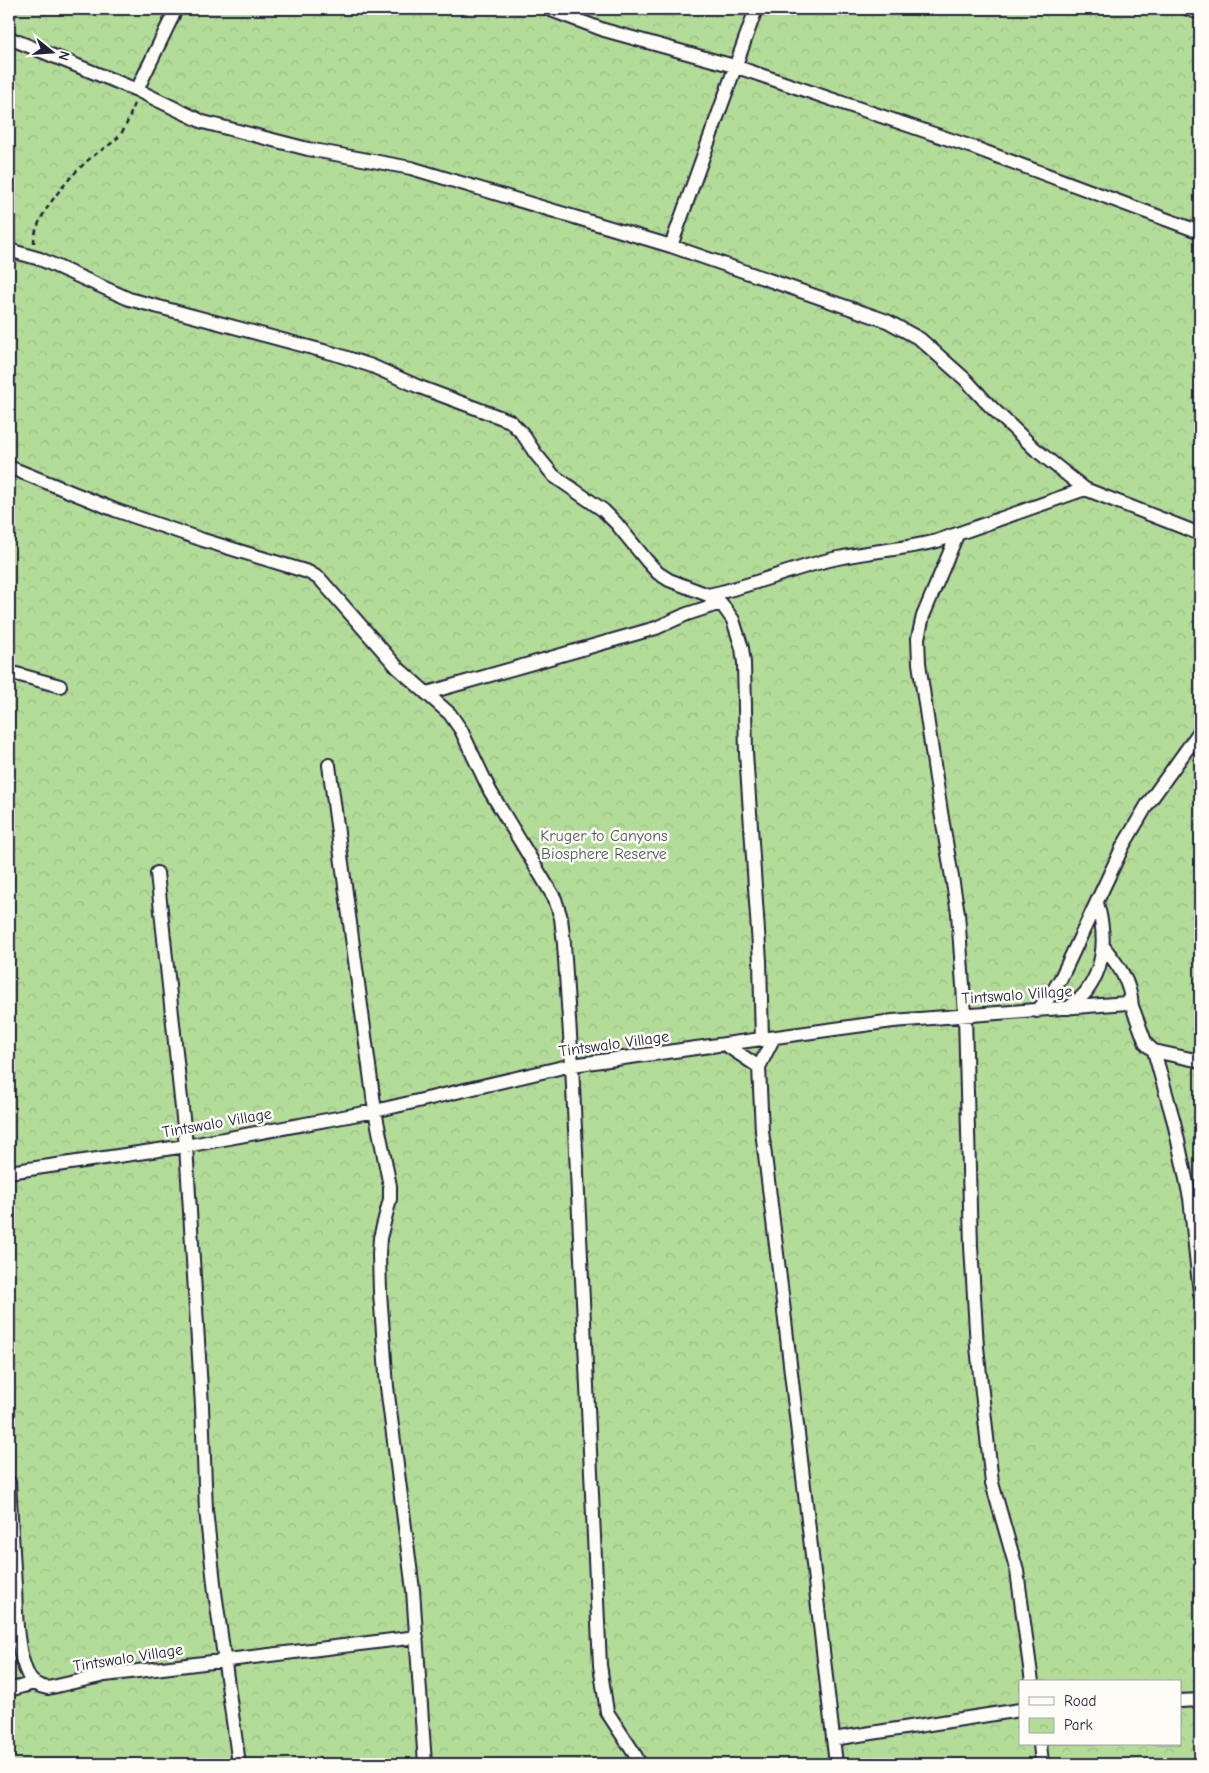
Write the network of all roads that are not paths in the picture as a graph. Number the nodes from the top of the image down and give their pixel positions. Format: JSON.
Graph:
{"nodes":[{"id":1,"x":176,"y":9,"type":"edge"},
{"id":2,"x":548,"y":9,"type":"edge"},
{"id":3,"x":756,"y":9,"type":"edge"},
{"id":4,"x":1188,"y":9,"type":"edge"},
{"id":5,"x":1200,"y":13,"type":"edge"},
{"id":6,"x":9,"y":38,"type":"edge"},
{"id":7,"x":734,"y":66,"type":"junction"},
{"id":8,"x":137,"y":90,"type":"junction"},
{"id":9,"x":1200,"y":232,"type":"edge"},
{"id":10,"x":671,"y":246,"type":"junction"},
{"id":11,"x":9,"y":250,"type":"edge"},
{"id":12,"x":9,"y":467,"type":"edge"},
{"id":13,"x":1085,"y":489,"type":"junction"},
{"id":14,"x":957,"y":534,"type":"junction"},
{"id":15,"x":1200,"y":534,"type":"edge"},
{"id":16,"x":708,"y":595,"type":"junction"},
{"id":17,"x":721,"y":603,"type":"junction"},
{"id":18,"x":9,"y":672,"type":"edge"},
{"id":19,"x":60,"y":686,"type":"dead end"},
{"id":20,"x":428,"y":693,"type":"junction"},
{"id":21,"x":1200,"y":731,"type":"edge"},
{"id":22,"x":329,"y":765,"type":"dead end"},
{"id":23,"x":157,"y":873,"type":"dead end"},
{"id":24,"x":1098,"y":903,"type":"junction"},
{"id":25,"x":1104,"y":946,"type":"junction"},
{"id":26,"x":1132,"y":1006,"type":"junction"},
{"id":27,"x":1069,"y":1008,"type":"junction"},
{"id":28,"x":1037,"y":1011,"type":"junction"},
{"id":29,"x":965,"y":1015,"type":"junction"},
{"id":30,"x":768,"y":1039,"type":"junction"},
{"id":31,"x":726,"y":1045,"type":"junction"},
{"id":32,"x":1154,"y":1051,"type":"junction"},
{"id":33,"x":1200,"y":1061,"type":"edge"},
{"id":34,"x":572,"y":1065,"type":"junction"},
{"id":35,"x":758,"y":1067,"type":"junction"},
{"id":36,"x":375,"y":1111,"type":"junction"},
{"id":37,"x":186,"y":1146,"type":"junction"},
{"id":38,"x":9,"y":1172,"type":"edge"},
{"id":39,"x":1200,"y":1294,"type":"edge"},
{"id":40,"x":9,"y":1482,"type":"edge"},
{"id":41,"x":417,"y":1637,"type":"junction"},
{"id":42,"x":224,"y":1661,"type":"junction"},
{"id":43,"x":1032,"y":1680,"type":"edge"},
{"id":44,"x":34,"y":1683,"type":"junction"},
{"id":45,"x":9,"y":1690,"type":"edge"},
{"id":46,"x":1200,"y":1700,"type":"edge"},
{"id":47,"x":1182,"y":1701,"type":"edge"},
{"id":48,"x":1019,"y":1710,"type":"edge"},
{"id":49,"x":833,"y":1739,"type":"junction"},
{"id":50,"x":1040,"y":1746,"type":"edge"},
{"id":51,"x":238,"y":1764,"type":"edge"},
{"id":52,"x":425,"y":1764,"type":"edge"},
{"id":53,"x":640,"y":1764,"type":"edge"},
{"id":54,"x":836,"y":1764,"type":"edge"},
{"id":55,"x":1042,"y":1764,"type":"edge"}],
"edges":[{"from":1,"to":8,"type":"street"},
{"from":2,"to":7,"type":"street"},
{"from":3,"to":7,"type":"street"},
{"from":4,"to":5,"type":"street"},
{"from":6,"to":8,"type":"street"},
{"from":7,"to":9,"type":"street"},
{"from":7,"to":10,"type":"street"},
{"from":8,"to":10,"type":"street"},
{"from":10,"to":13,"type":"street"},
{"from":11,"to":16,"type":"street"},
{"from":12,"to":20,"type":"street"},
{"from":13,"to":14,"type":"street"},
{"from":13,"to":15,"type":"street"},
{"from":14,"to":16,"type":"street"},
{"from":14,"to":29,"type":"street"},
{"from":16,"to":17,"type":"street"},
{"from":17,"to":20,"type":"street"},
{"from":17,"to":30,"type":"street"},
{"from":18,"to":19,"type":"street"},
{"from":20,"to":34,"type":"street"},
{"from":21,"to":24,"type":"street"},
{"from":22,"to":36,"type":"street"},
{"from":23,"to":37,"type":"street"},
{"from":24,"to":25,"type":"street"},
{"from":24,"to":28,"type":"street"},
{"from":25,"to":26,"type":"street"},
{"from":25,"to":27,"type":"street"},
{"from":26,"to":27,"type":"street","name":"Tintswalo Village"},
{"from":26,"to":32,"type":"street"},
{"from":27,"to":28,"type":"street","name":"Tintswalo Village"},
{"from":28,"to":29,"type":"street","name":"Tintswalo Village"},
{"from":29,"to":30,"type":"street","name":"Tintswalo Village"},
{"from":29,"to":43,"type":"street"},
{"from":30,"to":31,"type":"street","name":"Tintswalo Village"},
{"from":30,"to":35,"type":"street"},
{"from":31,"to":34,"type":"street","name":"Tintswalo Village"},
{"from":31,"to":35,"type":"street"},
{"from":32,"to":33,"type":"street"},
{"from":32,"to":39,"type":"street"},
{"from":34,"to":36,"type":"street","name":"Tintswalo Village"},
{"from":34,"to":53,"type":"street"},
{"from":35,"to":49,"type":"street"},
{"from":36,"to":37,"type":"street","name":"Tintswalo Village"},
{"from":36,"to":41,"type":"street"},
{"from":37,"to":38,"type":"street","name":"Tintswalo Village"},
{"from":37,"to":42,"type":"street"},
{"from":40,"to":44,"type":"street"},
{"from":41,"to":42,"type":"street","name":"Tintswalo Village"},
{"from":41,"to":52,"type":"street"},
{"from":42,"to":44,"type":"street","name":"Tintswalo Village"},
{"from":42,"to":51,"type":"street"},
{"from":44,"to":45,"type":"street"},
{"from":46,"to":47,"type":"street"},
{"from":48,"to":49,"type":"street"},
{"from":49,"to":54,"type":"street"},
{"from":50,"to":55,"type":"street"}]}
